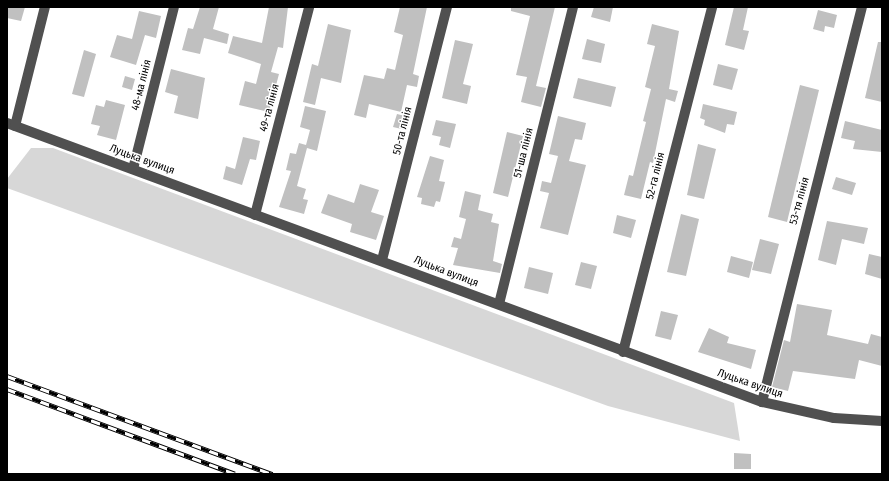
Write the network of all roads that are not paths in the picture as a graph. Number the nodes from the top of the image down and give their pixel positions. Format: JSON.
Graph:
{"nodes":[{"id":1,"x":45,"y":7,"type":"edge"},
{"id":2,"x":174,"y":7,"type":"edge"},
{"id":3,"x":309,"y":7,"type":"edge"},
{"id":4,"x":447,"y":7,"type":"edge"},
{"id":5,"x":573,"y":7,"type":"edge"},
{"id":6,"x":712,"y":7,"type":"edge"},
{"id":7,"x":862,"y":7,"type":"edge"},
{"id":8,"x":11,"y":124,"type":"edge"},
{"id":9,"x":133,"y":169,"type":"junction"},
{"id":10,"x":255,"y":215,"type":"junction"},
{"id":11,"x":382,"y":260,"type":"junction"},
{"id":12,"x":499,"y":304,"type":"junction"},
{"id":13,"x":623,"y":352,"type":"junction"},
{"id":14,"x":762,"y":402,"type":"junction"},
{"id":15,"x":882,"y":421,"type":"edge"}],
"edges":[{"from":1,"to":8,"type":"street"},
{"from":2,"to":9,"type":"street","name":"48-ма лінія"},
{"from":3,"to":10,"type":"street","name":"49-та лінія"},
{"from":4,"to":11,"type":"street","name":"50-та лінія"},
{"from":5,"to":12,"type":"street","name":"51-ша лінія"},
{"from":6,"to":13,"type":"street","name":"52-га лінія"},
{"from":7,"to":14,"type":"street","name":"53-тя лінія"},
{"from":8,"to":9,"type":"street","name":"Луцька вулиця"},
{"from":9,"to":10,"type":"street","name":"Луцька вулиця"},
{"from":10,"to":11,"type":"street","name":"Луцька вулиця"},
{"from":11,"to":12,"type":"street","name":"Луцька вулиця"},
{"from":12,"to":13,"type":"street","name":"Луцька вулиця"},
{"from":13,"to":14,"type":"street","name":"Луцька вулиця"},
{"from":14,"to":15,"type":"street","name":"Луцька вулиця"}]}
